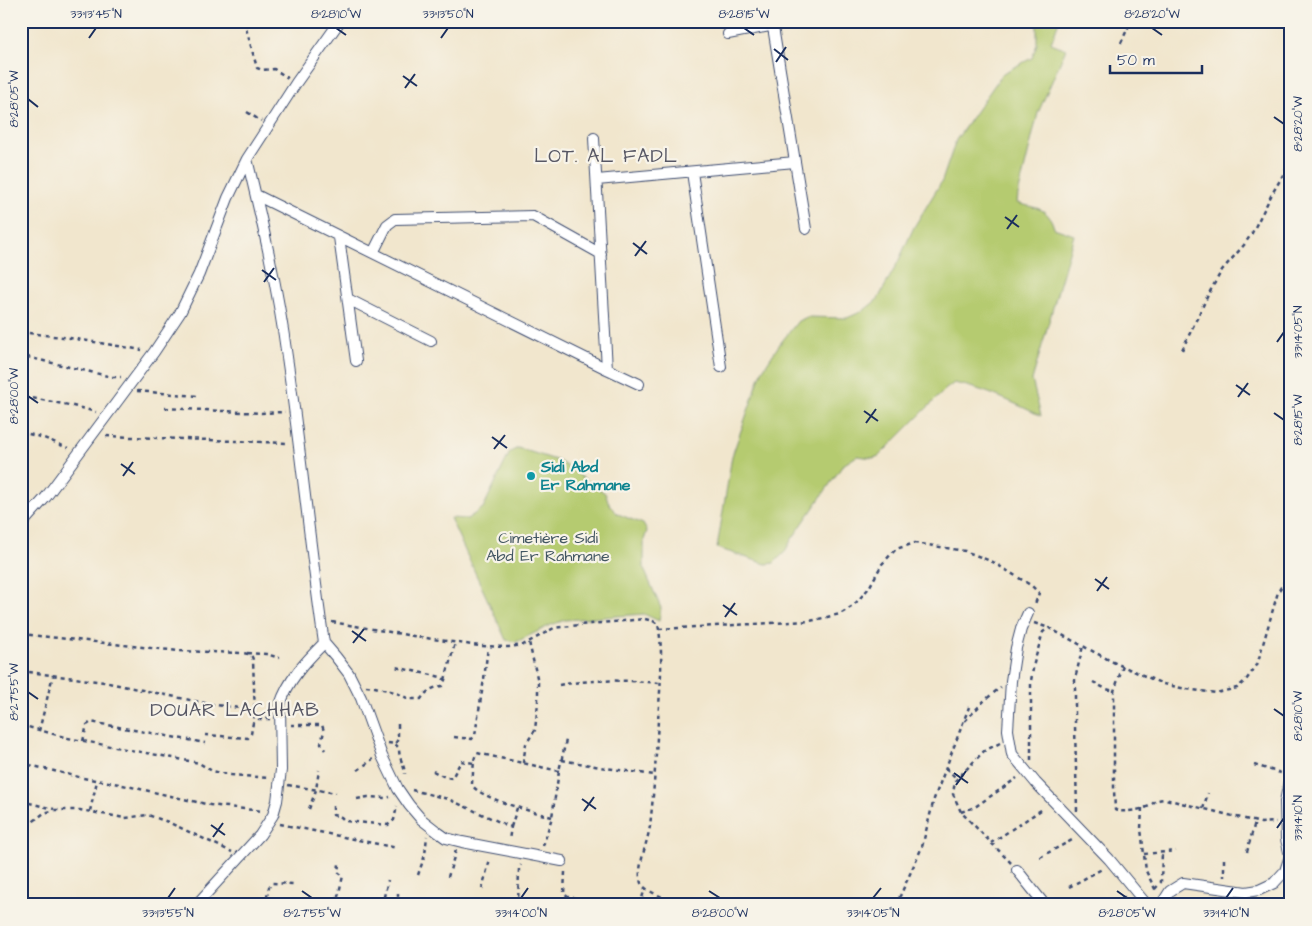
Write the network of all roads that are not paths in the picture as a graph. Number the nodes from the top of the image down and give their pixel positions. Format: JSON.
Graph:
{"nodes":[{"id":1,"x":340,"y":21,"type":"edge"},
{"id":2,"x":796,"y":21,"type":"edge"},
{"id":3,"x":772,"y":23,"type":"edge"},
{"id":4,"x":728,"y":34,"type":"dead end"},
{"id":5,"x":594,"y":138,"type":"dead end"},
{"id":6,"x":247,"y":160,"type":"junction"},
{"id":7,"x":795,"y":162,"type":"junction"},
{"id":8,"x":692,"y":172,"type":"junction"},
{"id":9,"x":597,"y":180,"type":"junction"},
{"id":10,"x":256,"y":195,"type":"junction"},
{"id":11,"x":806,"y":229,"type":"dead end"},
{"id":12,"x":339,"y":236,"type":"junction"},
{"id":13,"x":373,"y":254,"type":"junction"},
{"id":14,"x":601,"y":254,"type":"junction"},
{"id":15,"x":348,"y":299,"type":"junction"},
{"id":16,"x":431,"y":341,"type":"dead end"},
{"id":17,"x":356,"y":361,"type":"dead end"},
{"id":18,"x":722,"y":367,"type":"dead end"},
{"id":19,"x":607,"y":369,"type":"junction"},
{"id":20,"x":639,"y":384,"type":"dead end"},
{"id":21,"x":21,"y":525,"type":"edge"},
{"id":22,"x":1027,"y":617,"type":"road end"},
{"id":23,"x":324,"y":643,"type":"junction"},
{"id":24,"x":1290,"y":773,"type":"edge"},
{"id":25,"x":562,"y":861,"type":"road end"},
{"id":26,"x":1018,"y":870,"type":"road end"},
{"id":27,"x":1161,"y":904,"type":"edge"},
{"id":28,"x":196,"y":905,"type":"edge"},
{"id":29,"x":1045,"y":905,"type":"edge"},
{"id":30,"x":1147,"y":905,"type":"edge"}],
"edges":[{"from":1,"to":6,"type":"street"},
{"from":2,"to":3,"type":"street"},
{"from":3,"to":4,"type":"street"},
{"from":3,"to":7,"type":"street"},
{"from":5,"to":9,"type":"street"},
{"from":6,"to":10,"type":"street"},
{"from":6,"to":21,"type":"street"},
{"from":7,"to":8,"type":"street"},
{"from":7,"to":11,"type":"street"},
{"from":8,"to":9,"type":"street"},
{"from":8,"to":18,"type":"street"},
{"from":9,"to":14,"type":"street"},
{"from":10,"to":12,"type":"street"},
{"from":10,"to":23,"type":"street"},
{"from":12,"to":13,"type":"street"},
{"from":12,"to":15,"type":"street"},
{"from":13,"to":14,"type":"street"},
{"from":13,"to":19,"type":"street"},
{"from":14,"to":19,"type":"street"},
{"from":15,"to":16,"type":"street"},
{"from":15,"to":17,"type":"street"},
{"from":19,"to":20,"type":"street"},
{"from":22,"to":30,"type":"street"},
{"from":23,"to":25,"type":"street"},
{"from":23,"to":28,"type":"street"},
{"from":24,"to":27,"type":"street"},
{"from":26,"to":29,"type":"street"}]}
